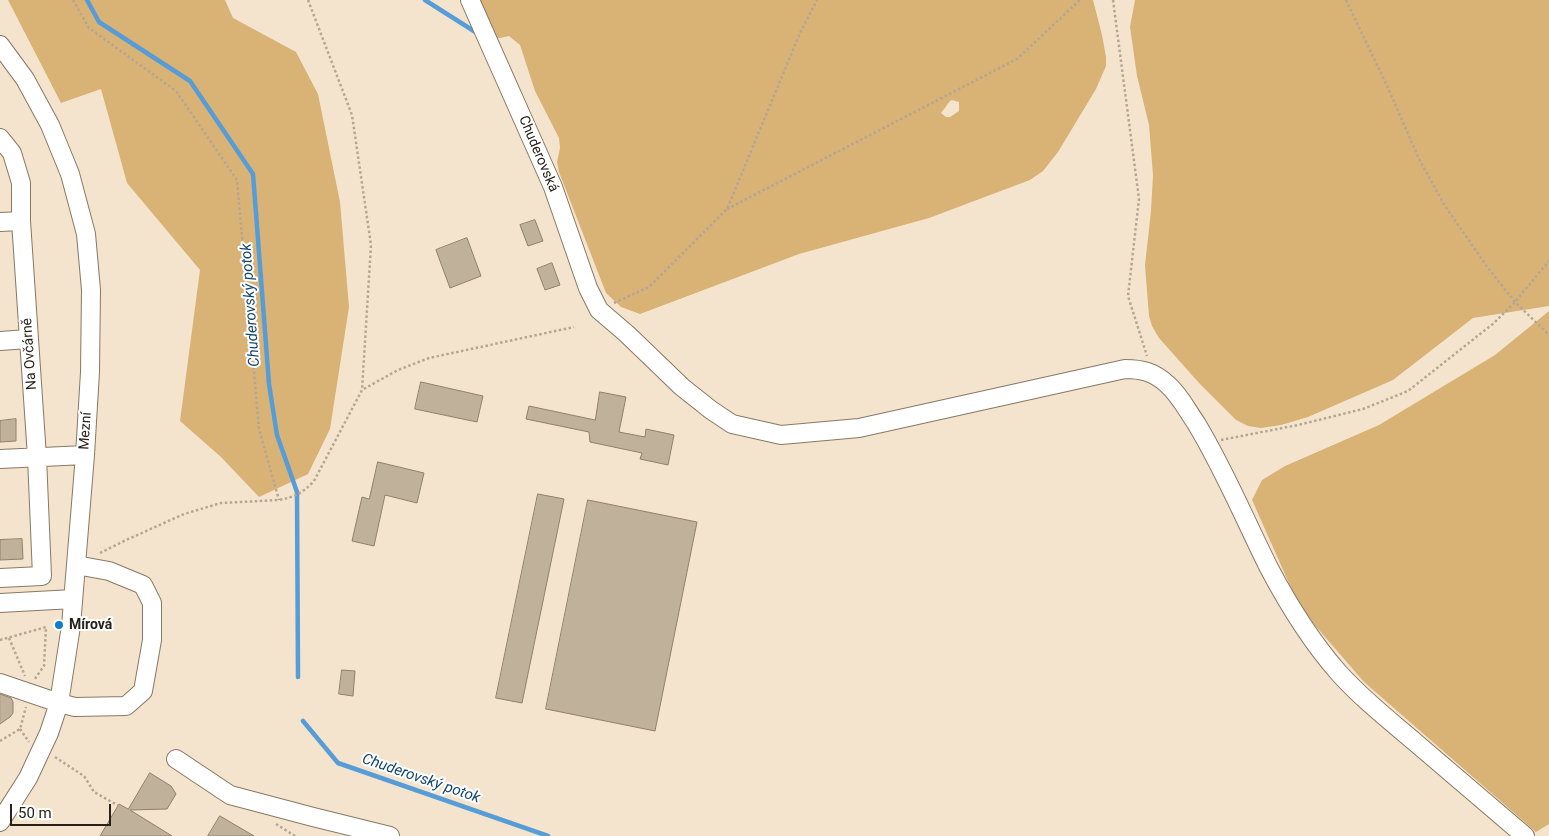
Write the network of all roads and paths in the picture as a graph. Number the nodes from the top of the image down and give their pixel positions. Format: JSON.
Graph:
{"nodes":[{"id":1,"x":73,"y":0,"type":"edge"},
{"id":2,"x":308,"y":0,"type":"edge"},
{"id":3,"x":470,"y":0,"type":"edge"},
{"id":4,"x":816,"y":0,"type":"edge"},
{"id":5,"x":1080,"y":0,"type":"edge"},
{"id":6,"x":1113,"y":0,"type":"edge"},
{"id":7,"x":1346,"y":0,"type":"edge"},
{"id":8,"x":0,"y":45,"type":"edge"},
{"id":9,"x":0,"y":138,"type":"edge"},
{"id":10,"x":727,"y":209,"type":"junction"},
{"id":11,"x":22,"y":221,"type":"junction"},
{"id":12,"x":0,"y":222,"type":"edge"},
{"id":13,"x":1549,"y":261,"type":"edge"},
{"id":14,"x":1516,"y":302,"type":"junction"},
{"id":15,"x":599,"y":310,"type":"junction"},
{"id":16,"x":574,"y":327,"type":"dead end"},
{"id":17,"x":1549,"y":334,"type":"edge"},
{"id":18,"x":28,"y":339,"type":"junction"},
{"id":19,"x":0,"y":341,"type":"edge"},
{"id":20,"x":1154,"y":375,"type":"junction"},
{"id":21,"x":362,"y":390,"type":"junction"},
{"id":22,"x":1208,"y":442,"type":"junction"},
{"id":23,"x":85,"y":454,"type":"junction"},
{"id":24,"x":37,"y":457,"type":"junction"},
{"id":25,"x":0,"y":459,"type":"edge"},
{"id":26,"x":279,"y":500,"type":"junction"},
{"id":27,"x":100,"y":553,"type":"dead end"},
{"id":28,"x":76,"y":566,"type":"junction"},
{"id":29,"x":0,"y":578,"type":"edge"},
{"id":30,"x":73,"y":599,"type":"junction"},
{"id":31,"x":0,"y":603,"type":"edge"},
{"id":32,"x":9,"y":638,"type":"junction"},
{"id":33,"x":0,"y":640,"type":"edge"},
{"id":34,"x":0,"y":684,"type":"edge"},
{"id":35,"x":30,"y":690,"type":"junction"},
{"id":36,"x":59,"y":703,"type":"junction"},
{"id":37,"x":20,"y":729,"type":"junction"},
{"id":38,"x":0,"y":742,"type":"edge"},
{"id":39,"x":32,"y":745,"type":"dead end"},
{"id":40,"x":48,"y":758,"type":"dead end"},
{"id":41,"x":176,"y":759,"type":"dead end"},
{"id":42,"x":119,"y":806,"type":"dead end"},
{"id":43,"x":0,"y":822,"type":"edge"},
{"id":44,"x":390,"y":836,"type":"edge"},
{"id":45,"x":1525,"y":836,"type":"edge"}],
"edges":[{"from":1,"to":26,"type":"path"},
{"from":2,"to":21,"type":"path"},
{"from":3,"to":15,"type":"street","name":"Chuderovská"},
{"from":4,"to":10,"type":"path"},
{"from":5,"to":10,"type":"path"},
{"from":6,"to":20,"type":"path"},
{"from":7,"to":14,"type":"path"},
{"from":8,"to":23,"type":"street","name":"Mezní"},
{"from":9,"to":11,"type":"street","name":"Na Ovčárně"},
{"from":10,"to":15,"type":"path"},
{"from":11,"to":12,"type":"street"},
{"from":11,"to":18,"type":"street","name":"Na Ovčárně"},
{"from":13,"to":14,"type":"path"},
{"from":14,"to":17,"type":"path"},
{"from":14,"to":22,"type":"path"},
{"from":15,"to":20,"type":"street"},
{"from":16,"to":21,"type":"path"},
{"from":18,"to":19,"type":"street"},
{"from":18,"to":24,"type":"street","name":"Na Ovčárně"},
{"from":20,"to":22,"type":"street"},
{"from":21,"to":26,"type":"path"},
{"from":22,"to":45,"type":"street"},
{"from":23,"to":24,"type":"street"},
{"from":23,"to":28,"type":"street","name":"Mezní"},
{"from":24,"to":25,"type":"street"},
{"from":24,"to":29,"type":"street","name":"Na Ovčárně"},
{"from":26,"to":27,"type":"path"},
{"from":28,"to":30,"type":"street","name":"Mezní"},
{"from":28,"to":36,"type":"street"},
{"from":30,"to":31,"type":"street"},
{"from":30,"to":36,"type":"street","name":"Mezní"},
{"from":32,"to":33,"type":"path"},
{"from":32,"to":35,"type":"path"},
{"from":32,"to":35,"type":"path"},
{"from":34,"to":35,"type":"street"},
{"from":35,"to":36,"type":"street"},
{"from":35,"to":37,"type":"path"},
{"from":36,"to":43,"type":"street","name":"Mezní"},
{"from":37,"to":38,"type":"path"},
{"from":37,"to":39,"type":"path"},
{"from":40,"to":42,"type":"path"},
{"from":41,"to":44,"type":"street"}]}
